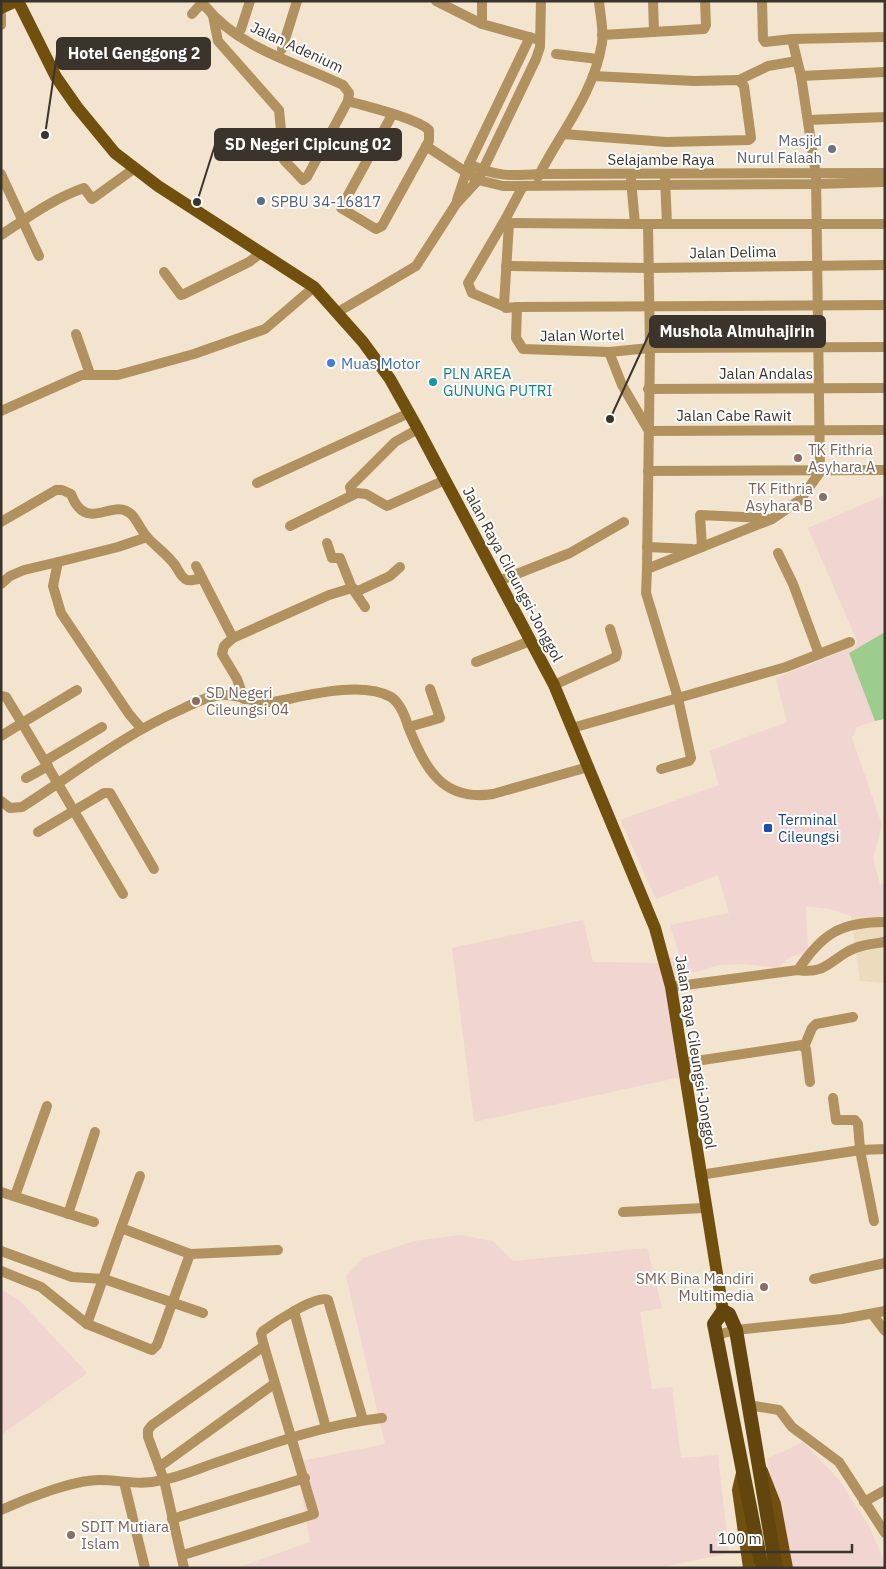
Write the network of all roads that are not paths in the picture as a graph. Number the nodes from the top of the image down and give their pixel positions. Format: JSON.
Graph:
{"nodes":[{"id":1,"x":17,"y":1,"type":"edge"},
{"id":2,"x":250,"y":1,"type":"edge"},
{"id":3,"x":297,"y":1,"type":"edge"},
{"id":4,"x":482,"y":1,"type":"edge"},
{"id":5,"x":541,"y":1,"type":"edge"},
{"id":6,"x":599,"y":1,"type":"edge"},
{"id":7,"x":653,"y":1,"type":"edge"},
{"id":8,"x":706,"y":1,"type":"edge"},
{"id":9,"x":762,"y":1,"type":"edge"},
{"id":10,"x":437,"y":2,"type":"edge"},
{"id":11,"x":1,"y":8,"type":"edge"},
{"id":12,"x":192,"y":14,"type":"dead end"},
{"id":13,"x":1,"y":15,"type":"edge"},
{"id":14,"x":213,"y":16,"type":"junction"},
{"id":15,"x":482,"y":24,"type":"junction"},
{"id":16,"x":1,"y":25,"type":"edge"},
{"id":17,"x":241,"y":29,"type":"dead end"},
{"id":18,"x":654,"y":32,"type":"junction"},
{"id":19,"x":885,"y":37,"type":"edge"},
{"id":20,"x":534,"y":45,"type":"junction"},
{"id":21,"x":600,"y":46,"type":"junction"},
{"id":22,"x":282,"y":49,"type":"dead end"},
{"id":23,"x":794,"y":50,"type":"junction"},
{"id":24,"x":556,"y":54,"type":"dead end"},
{"id":25,"x":885,"y":72,"type":"edge"},
{"id":26,"x":593,"y":76,"type":"junction"},
{"id":27,"x":801,"y":76,"type":"junction"},
{"id":28,"x":738,"y":80,"type":"junction"},
{"id":29,"x":348,"y":101,"type":"junction"},
{"id":30,"x":392,"y":115,"type":"junction"},
{"id":31,"x":885,"y":118,"type":"edge"},
{"id":32,"x":808,"y":120,"type":"junction"},
{"id":33,"x":563,"y":134,"type":"junction"},
{"id":34,"x":426,"y":146,"type":"junction"},
{"id":35,"x":135,"y":168,"type":"junction"},
{"id":36,"x":467,"y":168,"type":"junction"},
{"id":37,"x":885,"y":173,"type":"edge"},
{"id":38,"x":1,"y":174,"type":"edge"},
{"id":39,"x":540,"y":174,"type":"junction"},
{"id":40,"x":631,"y":174,"type":"junction"},
{"id":41,"x":480,"y":175,"type":"junction"},
{"id":42,"x":665,"y":179,"type":"junction"},
{"id":43,"x":816,"y":180,"type":"junction"},
{"id":44,"x":885,"y":182,"type":"edge"},
{"id":45,"x":534,"y":185,"type":"junction"},
{"id":46,"x":632,"y":185,"type":"junction"},
{"id":47,"x":523,"y":186,"type":"junction"},
{"id":48,"x":456,"y":204,"type":"junction"},
{"id":49,"x":24,"y":219,"type":"junction"},
{"id":50,"x":508,"y":221,"type":"junction"},
{"id":51,"x":815,"y":223,"type":"junction"},
{"id":52,"x":635,"y":224,"type":"junction"},
{"id":53,"x":648,"y":224,"type":"junction"},
{"id":54,"x":667,"y":224,"type":"junction"},
{"id":55,"x":885,"y":224,"type":"edge"},
{"id":56,"x":1,"y":235,"type":"edge"},
{"id":57,"x":261,"y":253,"type":"junction"},
{"id":58,"x":40,"y":256,"type":"dead end"},
{"id":59,"x":885,"y":265,"type":"edge"},
{"id":60,"x":506,"y":266,"type":"junction"},
{"id":61,"x":816,"y":266,"type":"junction"},
{"id":62,"x":649,"y":268,"type":"junction"},
{"id":63,"x":164,"y":272,"type":"dead end"},
{"id":64,"x":314,"y":287,"type":"junction"},
{"id":65,"x":885,"y":305,"type":"edge"},
{"id":66,"x":817,"y":306,"type":"junction"},
{"id":67,"x":505,"y":307,"type":"junction"},
{"id":68,"x":649,"y":307,"type":"junction"},
{"id":69,"x":517,"y":308,"type":"junction"},
{"id":70,"x":338,"y":312,"type":"junction"},
{"id":71,"x":76,"y":334,"type":"dead end"},
{"id":72,"x":818,"y":347,"type":"junction"},
{"id":73,"x":885,"y":347,"type":"edge"},
{"id":74,"x":650,"y":348,"type":"junction"},
{"id":75,"x":609,"y":352,"type":"junction"},
{"id":76,"x":90,"y":374,"type":"junction"},
{"id":77,"x":817,"y":388,"type":"junction"},
{"id":78,"x":885,"y":388,"type":"edge"},
{"id":79,"x":648,"y":389,"type":"junction"},
{"id":80,"x":1,"y":411,"type":"edge"},
{"id":81,"x":409,"y":414,"type":"junction"},
{"id":82,"x":418,"y":429,"type":"junction"},
{"id":83,"x":819,"y":429,"type":"junction"},
{"id":84,"x":649,"y":430,"type":"junction"},
{"id":85,"x":885,"y":430,"type":"edge"},
{"id":86,"x":885,"y":470,"type":"edge"},
{"id":87,"x":648,"y":472,"type":"junction"},
{"id":88,"x":820,"y":472,"type":"junction"},
{"id":89,"x":445,"y":480,"type":"junction"},
{"id":90,"x":257,"y":483,"type":"dead end"},
{"id":91,"x":352,"y":495,"type":"junction"},
{"id":92,"x":772,"y":518,"type":"junction"},
{"id":93,"x":1,"y":522,"type":"edge"},
{"id":94,"x":624,"y":522,"type":"dead end"},
{"id":95,"x":290,"y":526,"type":"dead end"},
{"id":96,"x":147,"y":537,"type":"junction"},
{"id":97,"x":327,"y":543,"type":"dead end"},
{"id":98,"x":647,"y":547,"type":"junction"},
{"id":99,"x":700,"y":548,"type":"junction"},
{"id":100,"x":778,"y":552,"type":"dead end"},
{"id":101,"x":58,"y":562,"type":"junction"},
{"id":102,"x":196,"y":566,"type":"dead end"},
{"id":103,"x":400,"y":567,"type":"dead end"},
{"id":104,"x":646,"y":569,"type":"junction"},
{"id":105,"x":202,"y":578,"type":"junction"},
{"id":106,"x":500,"y":581,"type":"junction"},
{"id":107,"x":1,"y":584,"type":"edge"},
{"id":108,"x":352,"y":588,"type":"junction"},
{"id":109,"x":365,"y":607,"type":"dead end"},
{"id":110,"x":610,"y":630,"type":"dead end"},
{"id":111,"x":233,"y":638,"type":"junction"},
{"id":112,"x":530,"y":641,"type":"junction"},
{"id":113,"x":850,"y":642,"type":"dead end"},
{"id":114,"x":819,"y":654,"type":"junction"},
{"id":115,"x":476,"y":662,"type":"dead end"},
{"id":116,"x":554,"y":685,"type":"junction"},
{"id":117,"x":430,"y":689,"type":"dead end"},
{"id":118,"x":77,"y":690,"type":"dead end"},
{"id":119,"x":1,"y":696,"type":"edge"},
{"id":120,"x":678,"y":698,"type":"junction"},
{"id":121,"x":244,"y":699,"type":"junction"},
{"id":122,"x":22,"y":723,"type":"junction"},
{"id":123,"x":102,"y":727,"type":"dead end"},
{"id":124,"x":409,"y":727,"type":"junction"},
{"id":125,"x":141,"y":728,"type":"junction"},
{"id":126,"x":572,"y":728,"type":"junction"},
{"id":127,"x":1,"y":736,"type":"edge"},
{"id":128,"x":47,"y":763,"type":"junction"},
{"id":129,"x":588,"y":767,"type":"junction"},
{"id":130,"x":661,"y":769,"type":"dead end"},
{"id":131,"x":26,"y":778,"type":"dead end"},
{"id":132,"x":59,"y":784,"type":"junction"},
{"id":133,"x":1,"y":801,"type":"edge"},
{"id":134,"x":74,"y":810,"type":"junction"},
{"id":135,"x":38,"y":832,"type":"dead end"},
{"id":136,"x":154,"y":869,"type":"dead end"},
{"id":137,"x":123,"y":894,"type":"dead end"},
{"id":138,"x":885,"y":922,"type":"edge"},
{"id":139,"x":885,"y":942,"type":"edge"},
{"id":140,"x":798,"y":970,"type":"junction"},
{"id":141,"x":671,"y":987,"type":"junction"},
{"id":142,"x":854,"y":1018,"type":"dead end"},
{"id":143,"x":804,"y":1047,"type":"junction"},
{"id":144,"x":683,"y":1063,"type":"junction"},
{"id":145,"x":810,"y":1082,"type":"dead end"},
{"id":146,"x":832,"y":1098,"type":"dead end"},
{"id":147,"x":47,"y":1106,"type":"dead end"},
{"id":148,"x":95,"y":1132,"type":"dead end"},
{"id":149,"x":885,"y":1149,"type":"edge"},
{"id":150,"x":860,"y":1150,"type":"junction"},
{"id":151,"x":700,"y":1174,"type":"junction"},
{"id":152,"x":140,"y":1176,"type":"dead end"},
{"id":153,"x":1,"y":1192,"type":"edge"},
{"id":154,"x":15,"y":1196,"type":"junction"},
{"id":155,"x":704,"y":1208,"type":"junction"},
{"id":156,"x":623,"y":1212,"type":"dead end"},
{"id":157,"x":68,"y":1214,"type":"junction"},
{"id":158,"x":874,"y":1221,"type":"dead end"},
{"id":159,"x":94,"y":1222,"type":"dead end"},
{"id":160,"x":121,"y":1228,"type":"junction"},
{"id":161,"x":278,"y":1250,"type":"dead end"},
{"id":162,"x":1,"y":1251,"type":"edge"},
{"id":163,"x":190,"y":1254,"type":"junction"},
{"id":164,"x":885,"y":1263,"type":"edge"},
{"id":165,"x":1,"y":1271,"type":"edge"},
{"id":166,"x":104,"y":1279,"type":"junction"},
{"id":167,"x":814,"y":1279,"type":"dead end"},
{"id":168,"x":172,"y":1303,"type":"junction"},
{"id":169,"x":294,"y":1311,"type":"junction"},
{"id":170,"x":722,"y":1311,"type":"junction"},
{"id":171,"x":885,"y":1311,"type":"edge"},
{"id":172,"x":204,"y":1313,"type":"dead end"},
{"id":173,"x":872,"y":1314,"type":"junction"},
{"id":174,"x":87,"y":1324,"type":"junction"},
{"id":175,"x":736,"y":1330,"type":"junction"},
{"id":176,"x":884,"y":1330,"type":"edge"},
{"id":177,"x":716,"y":1335,"type":"junction"},
{"id":178,"x":264,"y":1346,"type":"junction"},
{"id":179,"x":274,"y":1384,"type":"junction"},
{"id":180,"x":748,"y":1405,"type":"junction"},
{"id":181,"x":382,"y":1418,"type":"dead end"},
{"id":182,"x":363,"y":1420,"type":"junction"},
{"id":183,"x":326,"y":1428,"type":"junction"},
{"id":184,"x":291,"y":1438,"type":"junction"},
{"id":185,"x":757,"y":1460,"type":"junction"},
{"id":186,"x":159,"y":1467,"type":"junction"},
{"id":187,"x":744,"y":1468,"type":"junction"},
{"id":188,"x":305,"y":1478,"type":"junction"},
{"id":189,"x":164,"y":1480,"type":"junction"},
{"id":190,"x":124,"y":1482,"type":"junction"},
{"id":191,"x":885,"y":1490,"type":"edge"},
{"id":192,"x":864,"y":1502,"type":"junction"},
{"id":193,"x":1,"y":1510,"type":"edge"},
{"id":194,"x":172,"y":1519,"type":"junction"},
{"id":195,"x":885,"y":1533,"type":"edge"},
{"id":196,"x":183,"y":1555,"type":"junction"},
{"id":197,"x":145,"y":1568,"type":"edge"},
{"id":198,"x":184,"y":1568,"type":"edge"},
{"id":199,"x":749,"y":1568,"type":"edge"},
{"id":200,"x":762,"y":1568,"type":"edge"},
{"id":201,"x":776,"y":1568,"type":"edge"},
{"id":202,"x":787,"y":1568,"type":"edge"}],
"edges":[{"from":1,"to":11,"type":"main road"},
{"from":1,"to":35,"type":"main road","name":"Jalan Raya Cileungsi-Jonggol"},
{"from":2,"to":17,"type":"street"},
{"from":3,"to":22,"type":"street"},
{"from":4,"to":15,"type":"street"},
{"from":5,"to":20,"type":"street"},
{"from":6,"to":21,"type":"street"},
{"from":7,"to":18,"type":"street"},
{"from":8,"to":18,"type":"street"},
{"from":9,"to":23,"type":"street"},
{"from":10,"to":15,"type":"street"},
{"from":12,"to":14,"type":"street","name":"Jalan Adenium"},
{"from":13,"to":16,"type":"street"},
{"from":14,"to":29,"type":"street","name":"Jalan Adenium"},
{"from":14,"to":29,"type":"street"},
{"from":15,"to":20,"type":"street"},
{"from":18,"to":21,"type":"street"},
{"from":19,"to":23,"type":"street"},
{"from":20,"to":36,"type":"street"},
{"from":20,"to":41,"type":"street"},
{"from":21,"to":24,"type":"street"},
{"from":21,"to":26,"type":"street"},
{"from":23,"to":27,"type":"street"},
{"from":23,"to":28,"type":"street"},
{"from":25,"to":27,"type":"street"},
{"from":26,"to":28,"type":"street"},
{"from":26,"to":33,"type":"street"},
{"from":27,"to":32,"type":"street"},
{"from":28,"to":33,"type":"street"},
{"from":29,"to":30,"type":"street"},
{"from":30,"to":34,"type":"street"},
{"from":30,"to":34,"type":"street"},
{"from":31,"to":32,"type":"street"},
{"from":32,"to":43,"type":"street"},
{"from":33,"to":39,"type":"street"},
{"from":34,"to":36,"type":"street","name":"Selajambe Raya"},
{"from":35,"to":49,"type":"street"},
{"from":35,"to":57,"type":"main road","name":"Jalan Raya Cileungsi-Jonggol"},
{"from":36,"to":41,"type":"street","name":"Selajambe Raya"},
{"from":36,"to":48,"type":"street"},
{"from":37,"to":43,"type":"street","name":"Selajambe Raya"},
{"from":38,"to":49,"type":"street"},
{"from":39,"to":40,"type":"street","name":"Selajambe Raya"},
{"from":39,"to":41,"type":"street","name":"Selajambe Raya"},
{"from":39,"to":45,"type":"street"},
{"from":40,"to":42,"type":"street","name":"Selajambe Raya"},
{"from":40,"to":46,"type":"street"},
{"from":41,"to":47,"type":"street"},
{"from":41,"to":48,"type":"street"},
{"from":42,"to":43,"type":"street","name":"Selajambe Raya"},
{"from":42,"to":46,"type":"street"},
{"from":42,"to":54,"type":"street"},
{"from":43,"to":44,"type":"street"},
{"from":43,"to":51,"type":"street"},
{"from":45,"to":46,"type":"street"},
{"from":45,"to":47,"type":"street"},
{"from":46,"to":52,"type":"street"},
{"from":47,"to":50,"type":"street"},
{"from":48,"to":70,"type":"street"},
{"from":49,"to":56,"type":"street"},
{"from":49,"to":58,"type":"street"},
{"from":50,"to":52,"type":"street"},
{"from":50,"to":60,"type":"street"},
{"from":50,"to":67,"type":"street"},
{"from":51,"to":54,"type":"street"},
{"from":51,"to":55,"type":"street"},
{"from":51,"to":61,"type":"street"},
{"from":52,"to":53,"type":"street"},
{"from":53,"to":54,"type":"street"},
{"from":53,"to":62,"type":"street"},
{"from":57,"to":63,"type":"street"},
{"from":57,"to":64,"type":"main road","name":"Jalan Raya Cileungsi-Jonggol"},
{"from":59,"to":61,"type":"street","name":"Jalan Delima"},
{"from":60,"to":62,"type":"street","name":"Jalan Delima"},
{"from":60,"to":67,"type":"street"},
{"from":61,"to":62,"type":"street","name":"Jalan Delima"},
{"from":61,"to":66,"type":"street"},
{"from":62,"to":68,"type":"street"},
{"from":64,"to":70,"type":"main road","name":"Jalan Raya Cileungsi-Jonggol"},
{"from":64,"to":76,"type":"street"},
{"from":65,"to":66,"type":"street"},
{"from":66,"to":68,"type":"street"},
{"from":66,"to":72,"type":"street"},
{"from":67,"to":69,"type":"street"},
{"from":68,"to":69,"type":"street"},
{"from":68,"to":74,"type":"street"},
{"from":69,"to":75,"type":"street","name":"Jalan Wortel"},
{"from":70,"to":81,"type":"main road","name":"Jalan Raya Cileungsi-Jonggol"},
{"from":71,"to":76,"type":"street"},
{"from":72,"to":73,"type":"street","name":"Jalan Wortel"},
{"from":72,"to":74,"type":"street","name":"Jalan Wortel"},
{"from":72,"to":77,"type":"street"},
{"from":74,"to":75,"type":"street","name":"Jalan Wortel"},
{"from":74,"to":79,"type":"street"},
{"from":75,"to":84,"type":"street"},
{"from":76,"to":80,"type":"street"},
{"from":77,"to":78,"type":"street","name":"Jalan Andalas"},
{"from":77,"to":79,"type":"street","name":"Jalan Andalas"},
{"from":77,"to":83,"type":"street"},
{"from":79,"to":84,"type":"street"},
{"from":81,"to":82,"type":"main road","name":"Jalan Raya Cileungsi-Jonggol"},
{"from":81,"to":90,"type":"street"},
{"from":82,"to":89,"type":"main road","name":"Jalan Raya Cileungsi-Jonggol"},
{"from":82,"to":91,"type":"street"},
{"from":83,"to":84,"type":"street","name":"Jalan Cabe Rawit"},
{"from":83,"to":85,"type":"street","name":"Jalan Cabe Rawit"},
{"from":83,"to":88,"type":"street"},
{"from":84,"to":87,"type":"street"},
{"from":86,"to":88,"type":"street"},
{"from":87,"to":88,"type":"street"},
{"from":87,"to":98,"type":"street"},
{"from":88,"to":92,"type":"street"},
{"from":89,"to":91,"type":"street"},
{"from":89,"to":106,"type":"main road","name":"Jalan Raya Cileungsi-Jonggol"},
{"from":91,"to":95,"type":"street"},
{"from":92,"to":99,"type":"street"},
{"from":92,"to":99,"type":"street"},
{"from":93,"to":96,"type":"street"},
{"from":94,"to":106,"type":"street"},
{"from":96,"to":101,"type":"street"},
{"from":96,"to":105,"type":"street"},
{"from":97,"to":108,"type":"street"},
{"from":98,"to":99,"type":"street"},
{"from":98,"to":104,"type":"street"},
{"from":99,"to":104,"type":"street"},
{"from":100,"to":114,"type":"street"},
{"from":101,"to":107,"type":"street"},
{"from":101,"to":125,"type":"street"},
{"from":102,"to":105,"type":"street"},
{"from":103,"to":108,"type":"street"},
{"from":104,"to":120,"type":"street"},
{"from":105,"to":111,"type":"street"},
{"from":106,"to":112,"type":"main road","name":"Jalan Raya Cileungsi-Jonggol"},
{"from":108,"to":109,"type":"street"},
{"from":108,"to":111,"type":"street"},
{"from":110,"to":116,"type":"street"},
{"from":111,"to":121,"type":"street"},
{"from":112,"to":115,"type":"street"},
{"from":112,"to":116,"type":"main road","name":"Jalan Raya Cileungsi-Jonggol"},
{"from":113,"to":114,"type":"street"},
{"from":114,"to":120,"type":"street"},
{"from":116,"to":126,"type":"main road","name":"Jalan Raya Cileungsi-Jonggol"},
{"from":117,"to":124,"type":"street"},
{"from":118,"to":122,"type":"street"},
{"from":119,"to":122,"type":"street"},
{"from":120,"to":126,"type":"street"},
{"from":120,"to":130,"type":"street"},
{"from":121,"to":124,"type":"street"},
{"from":121,"to":125,"type":"street"},
{"from":122,"to":127,"type":"street"},
{"from":122,"to":128,"type":"street"},
{"from":123,"to":128,"type":"street"},
{"from":124,"to":129,"type":"street"},
{"from":125,"to":132,"type":"street"},
{"from":126,"to":129,"type":"main road","name":"Jalan Raya Cileungsi-Jonggol"},
{"from":128,"to":131,"type":"street"},
{"from":128,"to":132,"type":"street"},
{"from":129,"to":141,"type":"main road","name":"Jalan Raya Cileungsi-Jonggol"},
{"from":132,"to":133,"type":"street"},
{"from":132,"to":134,"type":"street"},
{"from":134,"to":135,"type":"street"},
{"from":134,"to":136,"type":"street"},
{"from":134,"to":137,"type":"street"},
{"from":138,"to":140,"type":"street"},
{"from":139,"to":140,"type":"street"},
{"from":140,"to":141,"type":"street"},
{"from":141,"to":144,"type":"main road","name":"Jalan Raya Cileungsi-Jonggol"},
{"from":142,"to":143,"type":"street"},
{"from":143,"to":144,"type":"street"},
{"from":143,"to":145,"type":"street"},
{"from":144,"to":151,"type":"main road","name":"Jalan Raya Cileungsi-Jonggol"},
{"from":146,"to":150,"type":"street"},
{"from":147,"to":154,"type":"street"},
{"from":148,"to":157,"type":"street"},
{"from":149,"to":150,"type":"street"},
{"from":150,"to":151,"type":"street"},
{"from":150,"to":158,"type":"street"},
{"from":151,"to":155,"type":"main road","name":"Jalan Raya Cileungsi-Jonggol"},
{"from":152,"to":160,"type":"street"},
{"from":153,"to":154,"type":"street"},
{"from":154,"to":157,"type":"street"},
{"from":155,"to":156,"type":"street"},
{"from":155,"to":170,"type":"main road","name":"Jalan Raya Cileungsi-Jonggol"},
{"from":157,"to":159,"type":"street"},
{"from":160,"to":163,"type":"street"},
{"from":160,"to":166,"type":"street"},
{"from":161,"to":163,"type":"street"},
{"from":162,"to":166,"type":"street"},
{"from":163,"to":168,"type":"street"},
{"from":164,"to":167,"type":"street"},
{"from":165,"to":174,"type":"street"},
{"from":166,"to":168,"type":"street"},
{"from":166,"to":174,"type":"street"},
{"from":168,"to":172,"type":"street"},
{"from":168,"to":174,"type":"street"},
{"from":169,"to":178,"type":"street"},
{"from":169,"to":182,"type":"street"},
{"from":169,"to":183,"type":"street"},
{"from":170,"to":175,"type":"highway","name":"Jalan Raya Cileungsi-Jonggol"},
{"from":170,"to":177,"type":"highway","name":"Jalan Raya Cileungsi-Jonggol"},
{"from":171,"to":173,"type":"street"},
{"from":173,"to":175,"type":"street"},
{"from":173,"to":176,"type":"street"},
{"from":175,"to":177,"type":"street"},
{"from":175,"to":180,"type":"highway","name":"Jalan Raya Cileungsi-Jonggol"},
{"from":177,"to":187,"type":"highway","name":"Jalan Raya Cileungsi-Jonggol"},
{"from":178,"to":179,"type":"street"},
{"from":178,"to":186,"type":"street"},
{"from":179,"to":184,"type":"street"},
{"from":179,"to":186,"type":"street"},
{"from":180,"to":185,"type":"highway","name":"Jalan Raya Cileungsi-Jonggol"},
{"from":180,"to":192,"type":"street"},
{"from":181,"to":182,"type":"street"},
{"from":182,"to":183,"type":"street"},
{"from":183,"to":184,"type":"street"},
{"from":184,"to":188,"type":"street"},
{"from":184,"to":189,"type":"street"},
{"from":185,"to":201,"type":"highway","name":"Jalan Raya Cileungsi-Jonggol"},
{"from":185,"to":202,"type":"main road","name":"Jalan Raya Cileungsi-Jonggol"},
{"from":186,"to":189,"type":"street"},
{"from":187,"to":199,"type":"main road","name":"Jalan Raya Cileungsi-Jonggol"},
{"from":187,"to":200,"type":"highway","name":"Jalan Raya Cileungsi-Jonggol"},
{"from":188,"to":194,"type":"street"},
{"from":188,"to":196,"type":"street"},
{"from":189,"to":190,"type":"street"},
{"from":189,"to":194,"type":"street"},
{"from":190,"to":193,"type":"street"},
{"from":190,"to":197,"type":"street"},
{"from":191,"to":192,"type":"street"},
{"from":192,"to":195,"type":"street"},
{"from":194,"to":196,"type":"street"},
{"from":196,"to":198,"type":"street"}]}
